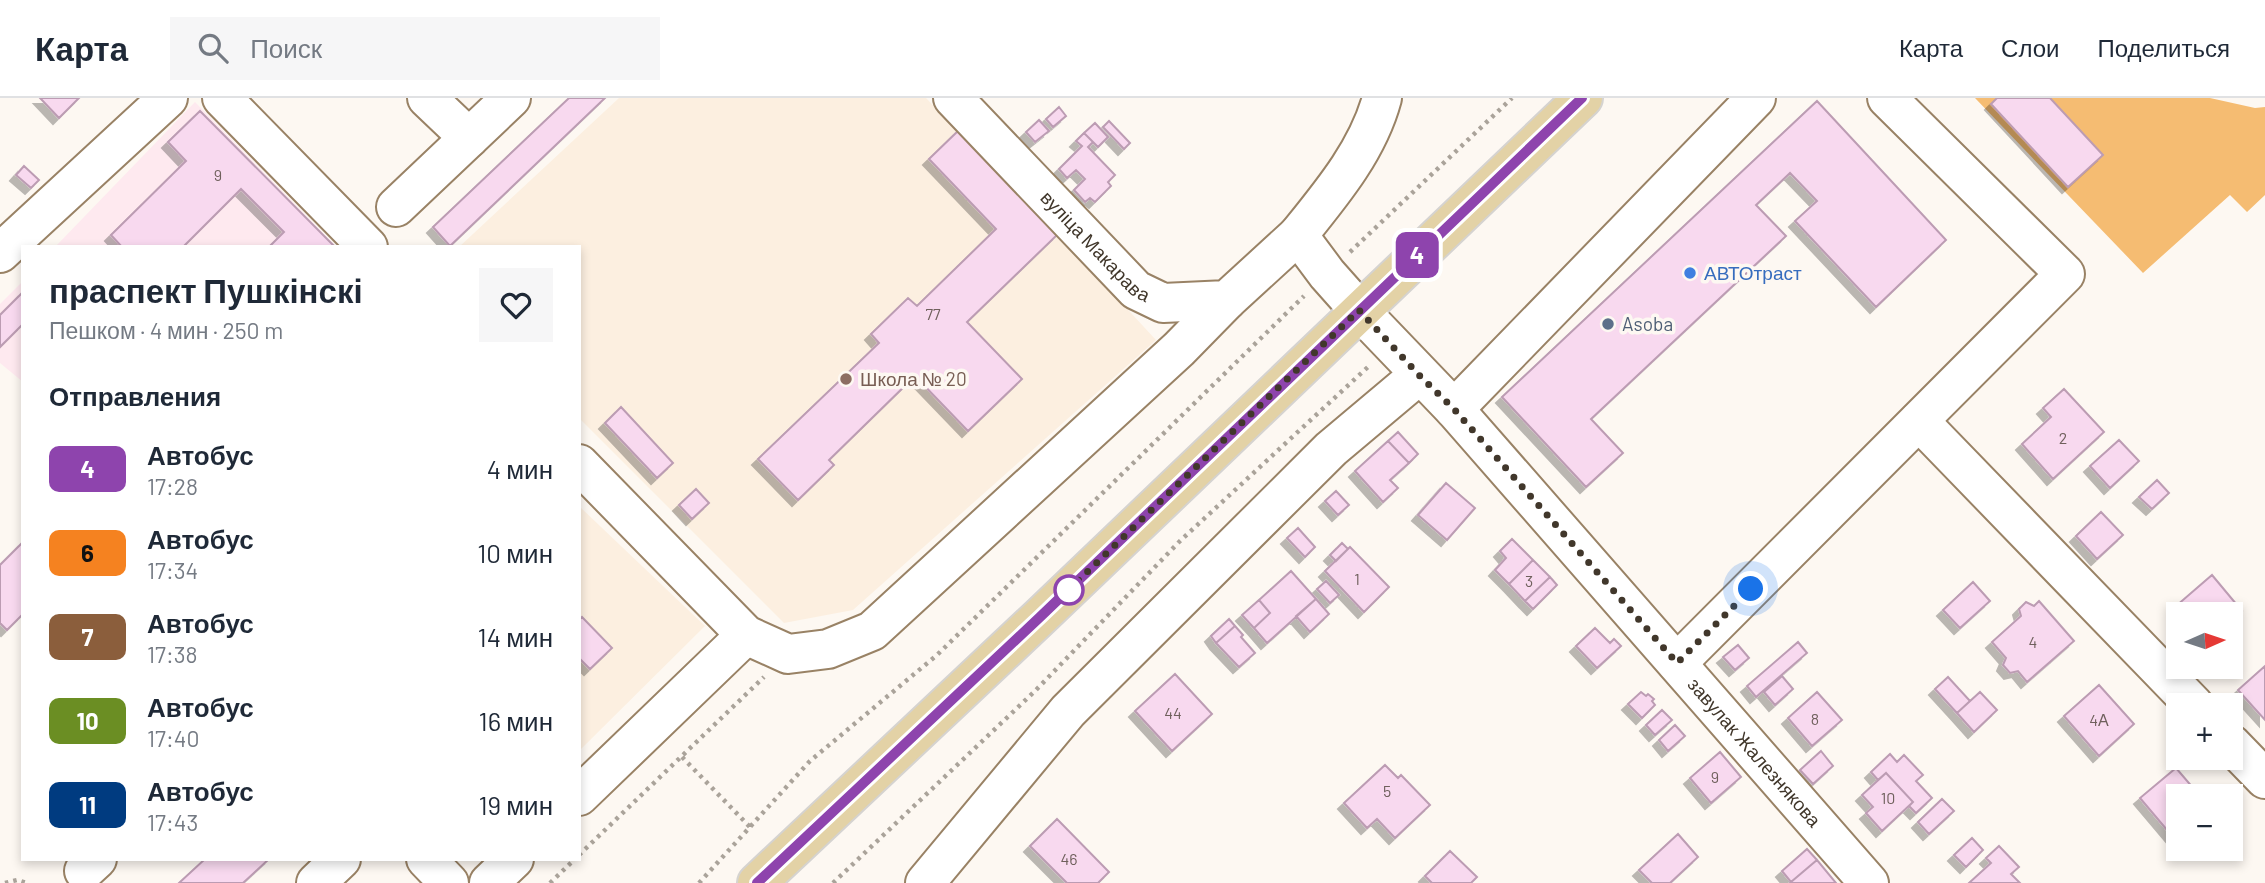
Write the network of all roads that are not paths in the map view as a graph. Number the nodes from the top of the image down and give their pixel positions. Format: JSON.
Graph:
{"nodes":[{"id":1,"x":168,"y":98,"type":"edge"},
{"id":2,"x":222,"y":98,"type":"edge"},
{"id":3,"x":428,"y":98,"type":"edge"},
{"id":4,"x":511,"y":98,"type":"edge"},
{"id":5,"x":953,"y":98,"type":"edge"},
{"id":6,"x":1382,"y":98,"type":"edge"},
{"id":7,"x":1583,"y":98,"type":"edge"},
{"id":8,"x":1756,"y":98,"type":"edge"},
{"id":9,"x":1887,"y":98,"type":"edge"},
{"id":10,"x":469,"y":138,"type":"junction"},
{"id":11,"x":396,"y":207,"type":"dead end"},
{"id":12,"x":1298,"y":235,"type":"junction"},
{"id":13,"x":366,"y":245,"type":"edge"},
{"id":14,"x":0,"y":253,"type":"edge"},
{"id":15,"x":1227,"y":300,"type":"junction"},
{"id":16,"x":1359,"y":310,"type":"junction"},
{"id":17,"x":1419,"y":375,"type":"junction"},
{"id":18,"x":1454,"y":409,"type":"junction"},
{"id":19,"x":1919,"y":421,"type":"junction"},
{"id":20,"x":581,"y":466,"type":"edge"},
{"id":21,"x":746,"y":635,"type":"junction"},
{"id":22,"x":1677,"y":663,"type":"junction"},
{"id":23,"x":2182,"y":693,"type":"edge"},
{"id":24,"x":2243,"y":756,"type":"edge"},
{"id":25,"x":2265,"y":779,"type":"edge"},
{"id":26,"x":581,"y":794,"type":"edge"},
{"id":27,"x":339,"y":861,"type":"edge"},
{"id":28,"x":428,"y":861,"type":"edge"},
{"id":29,"x":512,"y":861,"type":"edge"},
{"id":30,"x":316,"y":883,"type":"edge"},
{"id":31,"x":449,"y":883,"type":"edge"},
{"id":32,"x":489,"y":883,"type":"edge"},
{"id":33,"x":757,"y":883,"type":"edge"},
{"id":34,"x":925,"y":883,"type":"edge"},
{"id":35,"x":1869,"y":883,"type":"edge"}],
"edges":[{"from":1,"to":14,"type":"street"},
{"from":2,"to":13,"type":"street"},
{"from":3,"to":10,"type":"street"},
{"from":4,"to":10,"type":"street"},
{"from":5,"to":15,"type":"street","name":"вуліца Макарава"},
{"from":6,"to":12,"type":"street"},
{"from":7,"to":16,"type":"main road"},
{"from":8,"to":18,"type":"street"},
{"from":9,"to":19,"type":"street"},
{"from":10,"to":11,"type":"street"},
{"from":12,"to":15,"type":"street"},
{"from":12,"to":16,"type":"street","name":"завулак Жалезнякова"},
{"from":15,"to":21,"type":"street"},
{"from":16,"to":17,"type":"street","name":"завулак Жалезнякова"},
{"from":16,"to":33,"type":"main road"},
{"from":17,"to":18,"type":"street","name":"завулак Жалезнякова"},
{"from":17,"to":34,"type":"street"},
{"from":18,"to":22,"type":"street","name":"завулак Жалезнякова"},
{"from":19,"to":22,"type":"street"},
{"from":19,"to":23,"type":"street"},
{"from":20,"to":21,"type":"street"},
{"from":21,"to":26,"type":"street"},
{"from":22,"to":35,"type":"street","name":"завулак Жалезнякова"},
{"from":24,"to":25,"type":"street"},
{"from":27,"to":30,"type":"street"},
{"from":28,"to":31,"type":"street"},
{"from":29,"to":32,"type":"street"}]}
